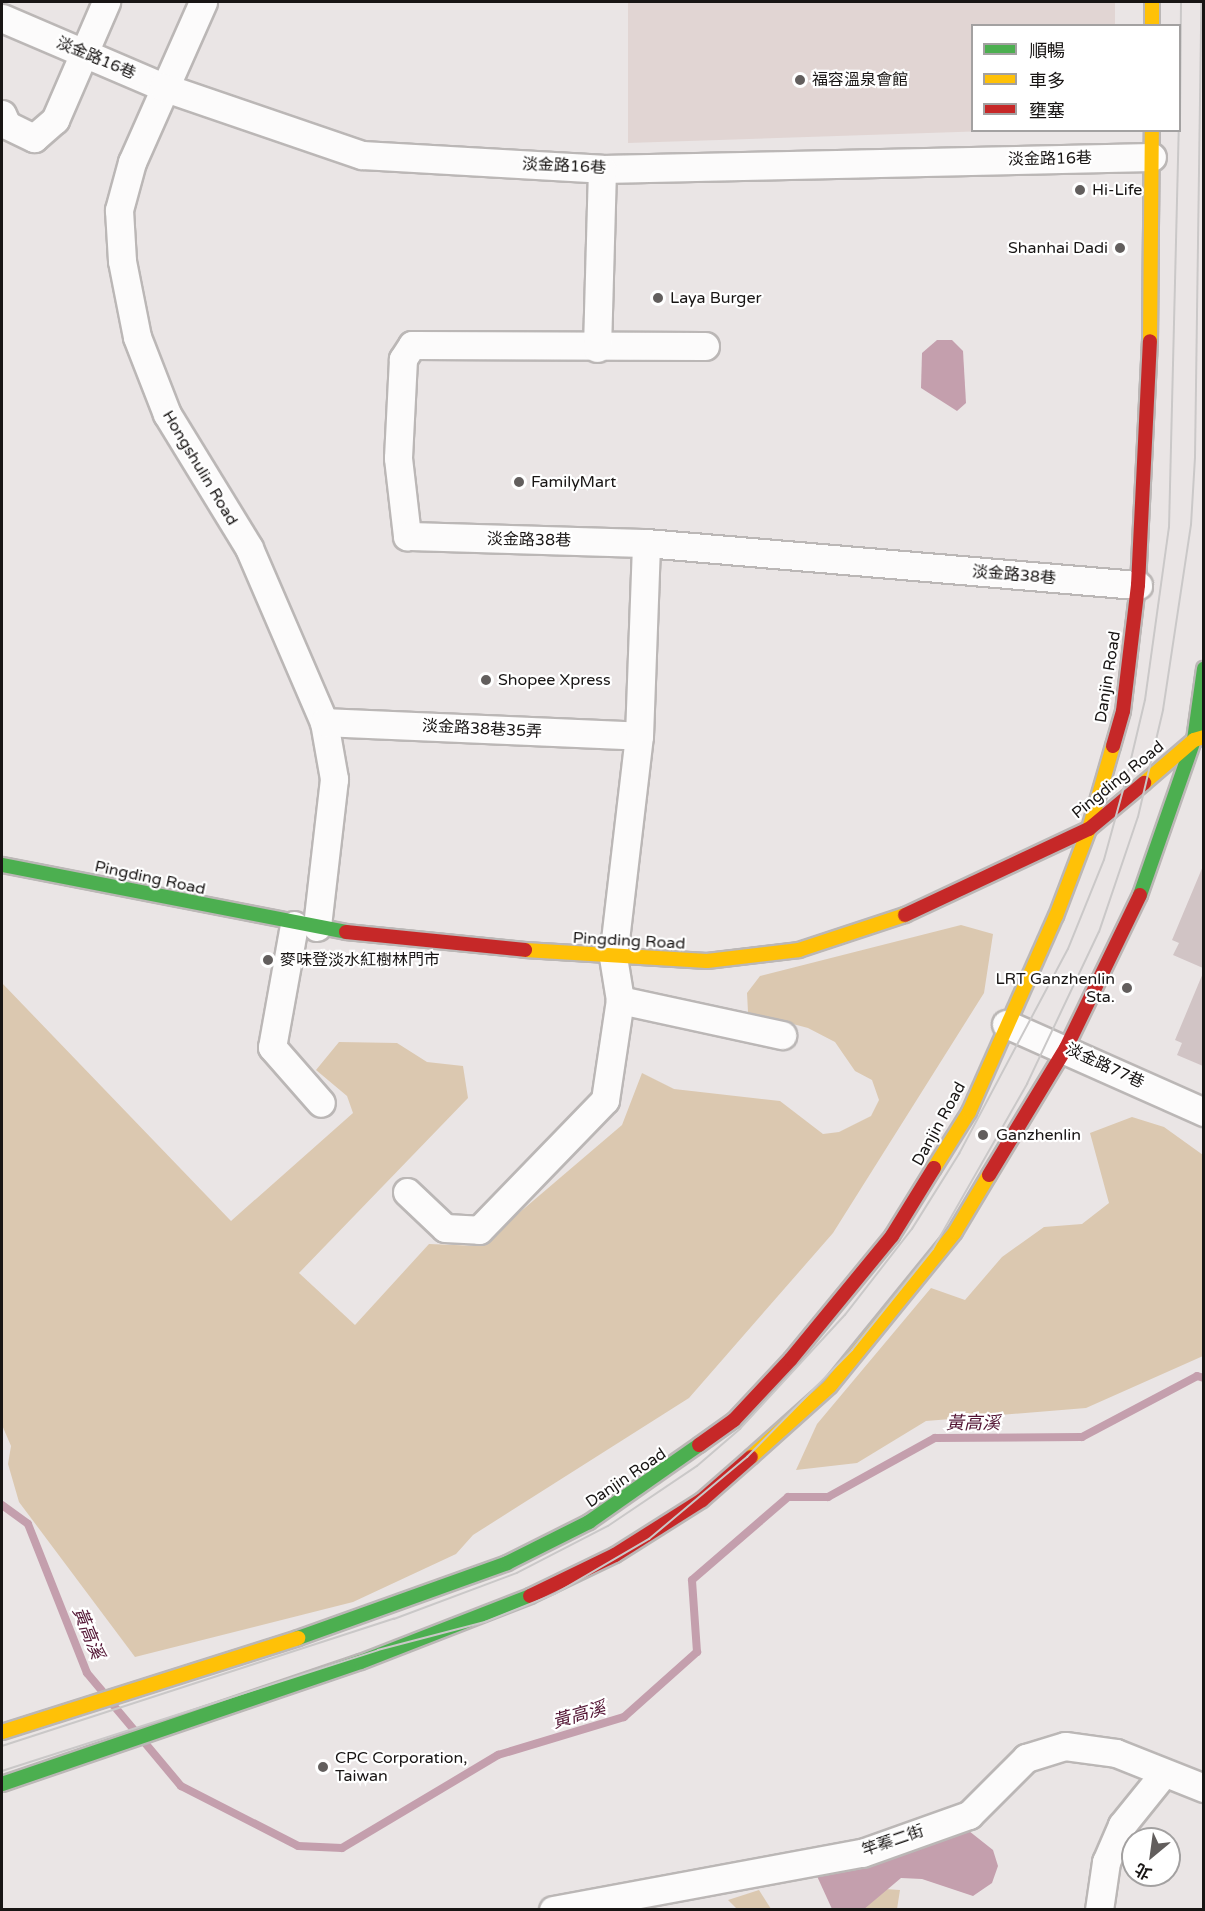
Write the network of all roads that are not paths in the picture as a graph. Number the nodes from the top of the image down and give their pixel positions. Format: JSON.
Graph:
{"nodes":[{"id":1,"x":106,"y":2,"type":"edge"},
{"id":2,"x":203,"y":2,"type":"edge"},
{"id":3,"x":1152,"y":2,"type":"edge"},
{"id":4,"x":2,"y":18,"type":"edge"},
{"id":5,"x":1152,"y":24,"type":"edge"},
{"id":6,"x":83,"y":54,"type":"junction"},
{"id":7,"x":163,"y":87,"type":"junction"},
{"id":8,"x":2,"y":114,"type":"edge"},
{"id":9,"x":1152,"y":132,"type":"edge"},
{"id":10,"x":1152,"y":157,"type":"junction"},
{"id":11,"x":602,"y":169,"type":"junction"},
{"id":12,"x":705,"y":346,"type":"dead end"},
{"id":13,"x":597,"y":348,"type":"junction"},
{"id":14,"x":646,"y":543,"type":"junction"},
{"id":15,"x":1138,"y":585,"type":"junction"},
{"id":16,"x":1203,"y":669,"type":"edge"},
{"id":17,"x":324,"y":722,"type":"junction"},
{"id":18,"x":639,"y":736,"type":"junction"},
{"id":19,"x":1199,"y":739,"type":"edge"},
{"id":20,"x":1089,"y":829,"type":"junction"},
{"id":21,"x":2,"y":865,"type":"edge"},
{"id":22,"x":305,"y":926,"type":"junction"},
{"id":23,"x":613,"y":957,"type":"junction"},
{"id":24,"x":620,"y":1000,"type":"junction"},
{"id":25,"x":1006,"y":1024,"type":"junction"},
{"id":26,"x":782,"y":1035,"type":"dead end"},
{"id":27,"x":1066,"y":1048,"type":"junction"},
{"id":28,"x":321,"y":1103,"type":"dead end"},
{"id":29,"x":1203,"y":1112,"type":"edge"},
{"id":30,"x":407,"y":1192,"type":"dead end"},
{"id":31,"x":2,"y":1732,"type":"edge"},
{"id":32,"x":1164,"y":1773,"type":"junction"},
{"id":33,"x":2,"y":1784,"type":"edge"},
{"id":34,"x":1203,"y":1788,"type":"edge"},
{"id":35,"x":553,"y":1910,"type":"edge"},
{"id":36,"x":1099,"y":1910,"type":"edge"}],
"edges":[{"from":1,"to":6,"type":"street"},
{"from":2,"to":7,"type":"street","name":"Hongshulin Road"},
{"from":3,"to":5,"type":"main road"},
{"from":4,"to":6,"type":"street","name":"淡金路16巷"},
{"from":6,"to":7,"type":"street","name":"淡金路16巷"},
{"from":6,"to":8,"type":"street"},
{"from":7,"to":11,"type":"street","name":"淡金路16巷"},
{"from":7,"to":17,"type":"street","name":"Hongshulin Road"},
{"from":9,"to":10,"type":"main road","name":"Danjin Road"},
{"from":10,"to":11,"type":"street","name":"淡金路16巷"},
{"from":10,"to":15,"type":"main road","name":"Danjin Road"},
{"from":11,"to":13,"type":"street"},
{"from":12,"to":13,"type":"street","name":"淡金路38巷"},
{"from":13,"to":14,"type":"street","name":"淡金路38巷"},
{"from":14,"to":15,"type":"street","name":"淡金路38巷"},
{"from":14,"to":18,"type":"street"},
{"from":15,"to":20,"type":"main road","name":"Danjin Road"},
{"from":16,"to":19,"type":"main road"},
{"from":17,"to":18,"type":"street","name":"淡金路38巷35弄"},
{"from":17,"to":22,"type":"street","name":"Hongshulin Road"},
{"from":18,"to":23,"type":"street"},
{"from":19,"to":20,"type":"main road","name":"Pingding Road"},
{"from":19,"to":27,"type":"main road"},
{"from":20,"to":23,"type":"main road","name":"Pingding Road"},
{"from":20,"to":25,"type":"main road","name":"Danjin Road"},
{"from":21,"to":22,"type":"main road","name":"Pingding Road"},
{"from":22,"to":23,"type":"main road","name":"Pingding Road"},
{"from":22,"to":28,"type":"street","name":"Hongshulin Road"},
{"from":23,"to":24,"type":"street"},
{"from":24,"to":26,"type":"street"},
{"from":24,"to":30,"type":"street"},
{"from":25,"to":27,"type":"street","name":"淡金路77巷"},
{"from":25,"to":31,"type":"main road","name":"Danjin Road"},
{"from":27,"to":29,"type":"street","name":"淡金路77巷"},
{"from":27,"to":33,"type":"main road"},
{"from":32,"to":34,"type":"street","name":"竿蓁二街"},
{"from":32,"to":35,"type":"street","name":"竿蓁二街"},
{"from":32,"to":36,"type":"street"}]}
